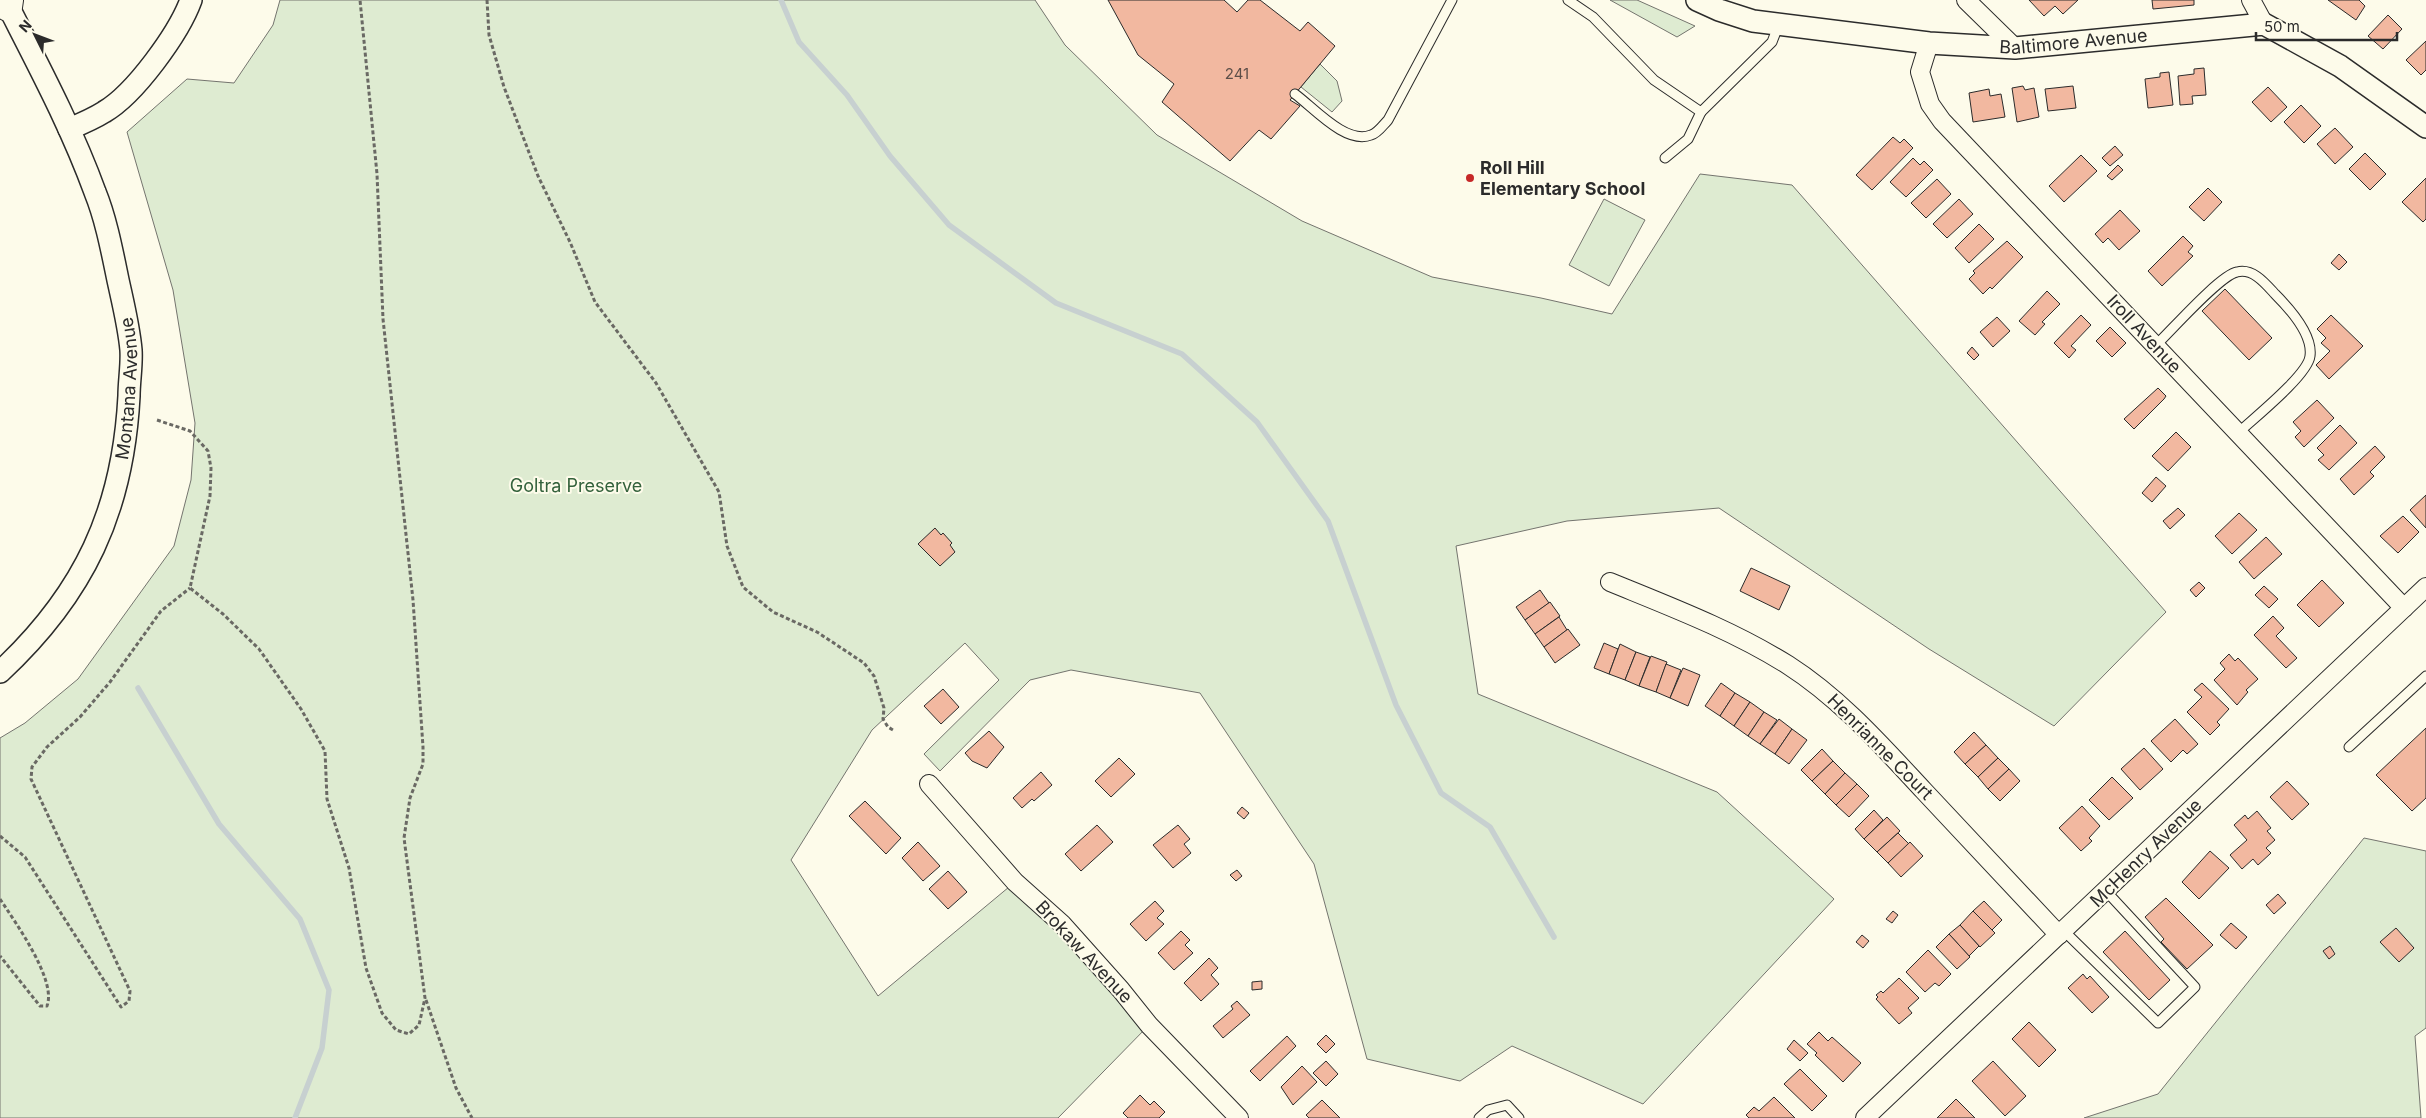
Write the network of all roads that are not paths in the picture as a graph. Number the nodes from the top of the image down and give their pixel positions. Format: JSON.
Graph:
{"nodes":[{"id":1,"x":192,"y":0,"type":"edge"},
{"id":2,"x":1452,"y":0,"type":"edge"},
{"id":3,"x":1568,"y":0,"type":"edge"},
{"id":4,"x":1697,"y":0,"type":"edge"},
{"id":5,"x":1966,"y":0,"type":"edge"},
{"id":6,"x":2251,"y":0,"type":"edge"},
{"id":7,"x":7,"y":2,"type":"edge"},
{"id":8,"x":1779,"y":24,"type":"junction"},
{"id":9,"x":2264,"y":24,"type":"junction"},
{"id":10,"x":1929,"y":43,"type":"junction"},
{"id":11,"x":2016,"y":48,"type":"junction"},
{"id":12,"x":1295,"y":94,"type":"dead end"},
{"id":13,"x":1701,"y":112,"type":"junction"},
{"id":14,"x":2426,"y":127,"type":"edge"},
{"id":15,"x":69,"y":129,"type":"junction"},
{"id":16,"x":1665,"y":158,"type":"dead end"},
{"id":17,"x":2155,"y":346,"type":"junction"},
{"id":18,"x":2238,"y":433,"type":"junction"},
{"id":19,"x":1610,"y":582,"type":"dead end"},
{"id":20,"x":2426,"y":587,"type":"edge"},
{"id":21,"x":2404,"y":608,"type":"junction"},
{"id":22,"x":0,"y":672,"type":"edge"},
{"id":23,"x":2426,"y":676,"type":"edge"},
{"id":24,"x":2349,"y":747,"type":"dead end"},
{"id":25,"x":929,"y":784,"type":"dead end"},
{"id":26,"x":2106,"y":891,"type":"junction"},
{"id":27,"x":2061,"y":933,"type":"junction"},
{"id":28,"x":1240,"y":1118,"type":"edge"},
{"id":29,"x":1479,"y":1118,"type":"edge"},
{"id":30,"x":1520,"y":1118,"type":"edge"},
{"id":31,"x":1865,"y":1118,"type":"edge"}],
"edges":[{"from":1,"to":15,"type":"street"},
{"from":2,"to":12,"type":"lane"},
{"from":3,"to":13,"type":"lane"},
{"from":4,"to":8,"type":"street","name":"Baltimore Avenue"},
{"from":5,"to":11,"type":"street"},
{"from":6,"to":9,"type":"street"},
{"from":7,"to":15,"type":"street","name":"Montana Avenue"},
{"from":8,"to":10,"type":"street","name":"Baltimore Avenue"},
{"from":8,"to":13,"type":"lane"},
{"from":9,"to":11,"type":"street","name":"Baltimore Avenue"},
{"from":9,"to":14,"type":"street"},
{"from":10,"to":11,"type":"street","name":"Baltimore Avenue"},
{"from":10,"to":17,"type":"street","name":"Iroll Avenue"},
{"from":13,"to":16,"type":"lane"},
{"from":15,"to":22,"type":"street","name":"Montana Avenue"},
{"from":17,"to":18,"type":"street","name":"Iroll Avenue"},
{"from":17,"to":18,"type":"lane"},
{"from":18,"to":21,"type":"street","name":"Iroll Avenue"},
{"from":19,"to":27,"type":"street","name":"Henrianne Court"},
{"from":20,"to":21,"type":"street","name":"McHenry Avenue"},
{"from":21,"to":26,"type":"street","name":"McHenry Avenue"},
{"from":23,"to":24,"type":"lane"},
{"from":25,"to":28,"type":"street","name":"Brokaw Avenue"},
{"from":26,"to":27,"type":"street","name":"McHenry Avenue"},
{"from":26,"to":27,"type":"lane"},
{"from":27,"to":31,"type":"street","name":"McHenry Avenue"},
{"from":29,"to":30,"type":"lane"}]}
